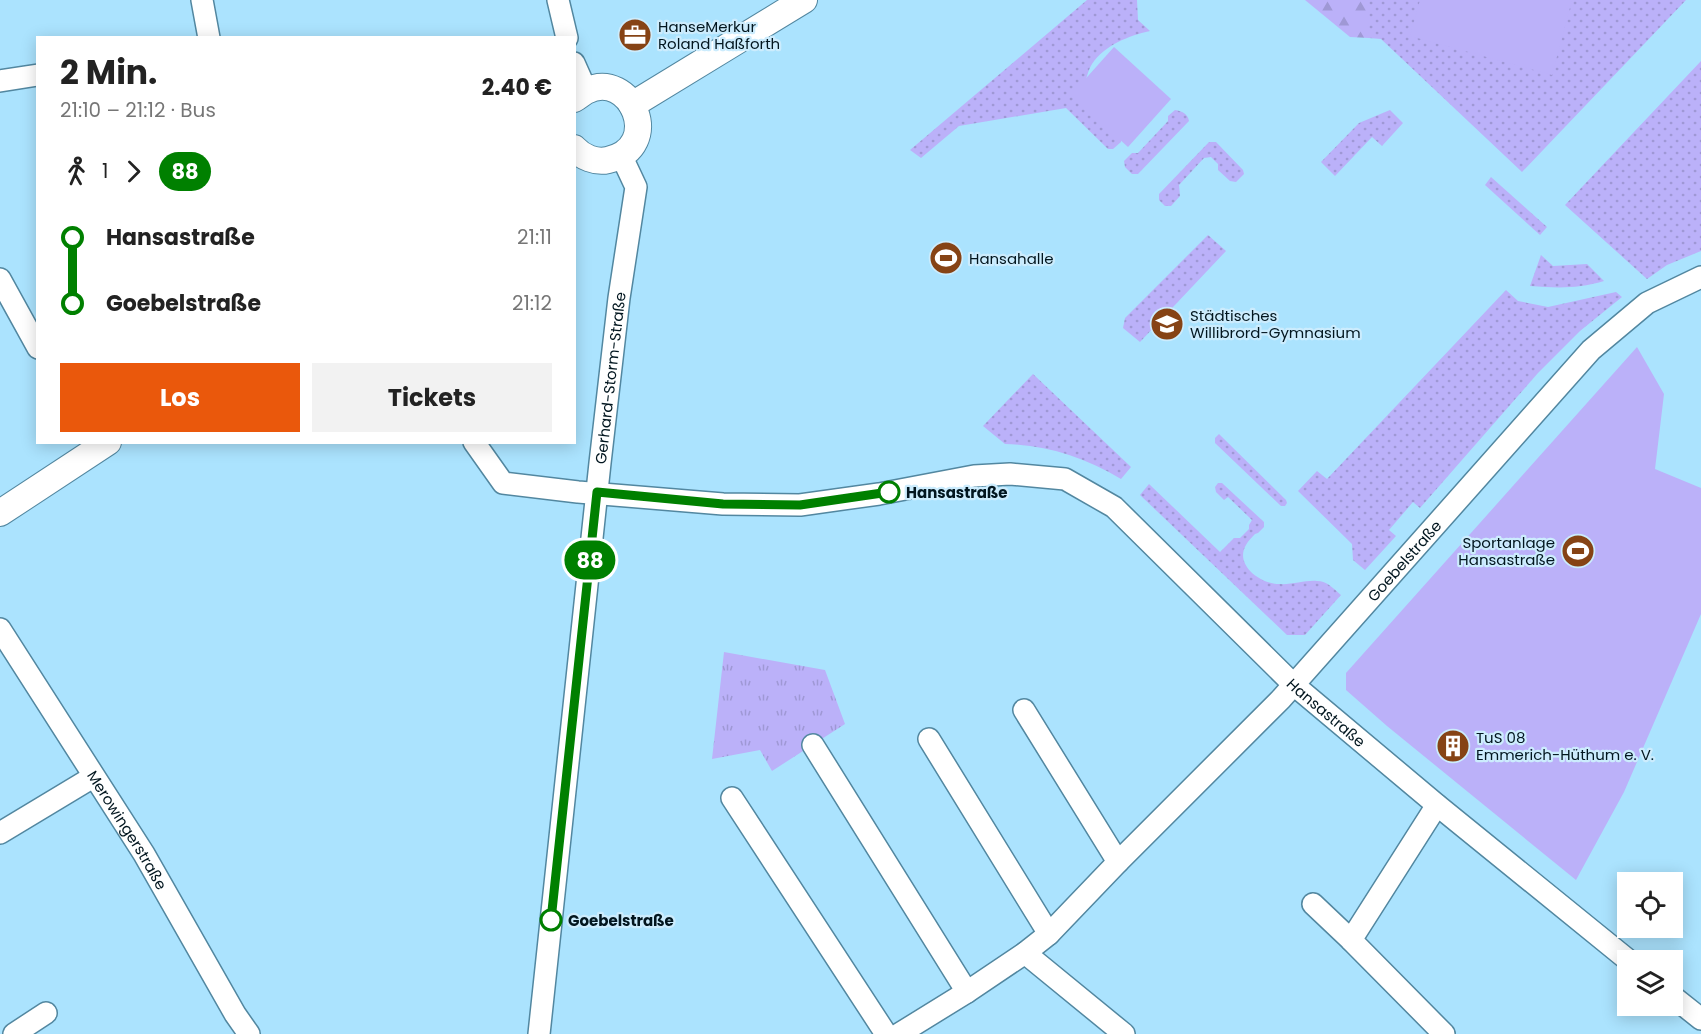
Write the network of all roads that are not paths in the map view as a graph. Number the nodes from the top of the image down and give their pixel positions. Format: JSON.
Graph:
{"nodes":[{"id":1,"x":202,"y":0,"type":"edge"},
{"id":2,"x":558,"y":0,"type":"edge"},
{"id":3,"x":804,"y":0,"type":"edge"},
{"id":4,"x":209,"y":36,"type":"edge"},
{"id":5,"x":567,"y":36,"type":"edge"},
{"id":6,"x":576,"y":74,"type":"edge"},
{"id":7,"x":36,"y":75,"type":"edge"},
{"id":8,"x":0,"y":81,"type":"edge"},
{"id":9,"x":580,"y":95,"type":"edge"},
{"id":10,"x":632,"y":105,"type":"junction"},
{"id":11,"x":576,"y":150,"type":"edge"},
{"id":12,"x":621,"y":156,"type":"junction"},
{"id":13,"x":1701,"y":277,"type":"edge"},
{"id":14,"x":0,"y":279,"type":"edge"},
{"id":15,"x":36,"y":344,"type":"edge"},
{"id":16,"x":475,"y":444,"type":"edge"},
{"id":17,"x":98,"y":445,"type":"edge"},
{"id":18,"x":597,"y":492,"type":"junction"},
{"id":19,"x":0,"y":513,"type":"edge"},
{"id":20,"x":0,"y":629,"type":"edge"},
{"id":21,"x":1294,"y":685,"type":"junction"},
{"id":22,"x":1024,"y":710,"type":"dead end"},
{"id":23,"x":929,"y":739,"type":"dead end"},
{"id":24,"x":813,"y":745,"type":"dead end"},
{"id":25,"x":93,"y":777,"type":"junction"},
{"id":26,"x":732,"y":798,"type":"dead end"},
{"id":27,"x":1437,"y":805,"type":"junction"},
{"id":28,"x":0,"y":833,"type":"edge"},
{"id":29,"x":1118,"y":862,"type":"junction"},
{"id":30,"x":1313,"y":904,"type":"dead end"},
{"id":31,"x":1049,"y":934,"type":"junction"},
{"id":32,"x":1351,"y":939,"type":"junction"},
{"id":33,"x":1617,"y":951,"type":"edge"},
{"id":34,"x":1025,"y":953,"type":"junction"},
{"id":35,"x":968,"y":992,"type":"junction"},
{"id":36,"x":1683,"y":1005,"type":"edge"},
{"id":37,"x":46,"y":1013,"type":"dead end"},
{"id":38,"x":1701,"y":1019,"type":"edge"},
{"id":39,"x":14,"y":1034,"type":"edge"},
{"id":40,"x":249,"y":1034,"type":"edge"},
{"id":41,"x":539,"y":1034,"type":"edge"},
{"id":42,"x":886,"y":1034,"type":"edge"},
{"id":43,"x":899,"y":1034,"type":"edge"},
{"id":44,"x":1124,"y":1034,"type":"edge"},
{"id":45,"x":1444,"y":1034,"type":"edge"}],
"edges":[{"from":1,"to":4,"type":"street"},
{"from":2,"to":5,"type":"street"},
{"from":3,"to":10,"type":"street"},
{"from":6,"to":9,"type":"street"},
{"from":7,"to":8,"type":"street"},
{"from":9,"to":10,"type":"street"},
{"from":10,"to":12,"type":"street"},
{"from":11,"to":12,"type":"street"},
{"from":12,"to":18,"type":"street","name":"Gerhard-Storm-Straße"},
{"from":13,"to":21,"type":"street","name":"Goebelstraße"},
{"from":14,"to":15,"type":"street"},
{"from":16,"to":18,"type":"street","name":"Hansastraße"},
{"from":17,"to":19,"type":"street"},
{"from":18,"to":21,"type":"street","name":"Hansastraße"},
{"from":18,"to":41,"type":"street","name":"Gerhard-Storm-Straße"},
{"from":20,"to":25,"type":"street","name":"Merowingerstraße"},
{"from":21,"to":27,"type":"street","name":"Hansastraße"},
{"from":21,"to":29,"type":"street","name":"Goebelstraße"},
{"from":22,"to":29,"type":"street"},
{"from":23,"to":31,"type":"street"},
{"from":24,"to":35,"type":"street"},
{"from":25,"to":28,"type":"street"},
{"from":25,"to":40,"type":"street","name":"Merowingerstraße"},
{"from":26,"to":42,"type":"street"},
{"from":27,"to":32,"type":"street"},
{"from":27,"to":33,"type":"street","name":"Hansastraße"},
{"from":29,"to":31,"type":"street","name":"Goebelstraße"},
{"from":30,"to":32,"type":"street"},
{"from":31,"to":34,"type":"street","name":"Goebelstraße"},
{"from":32,"to":45,"type":"street"},
{"from":34,"to":35,"type":"street","name":"Goebelstraße"},
{"from":34,"to":44,"type":"street"},
{"from":35,"to":43,"type":"street","name":"Goebelstraße"},
{"from":36,"to":38,"type":"street"},
{"from":37,"to":39,"type":"street"}]}
